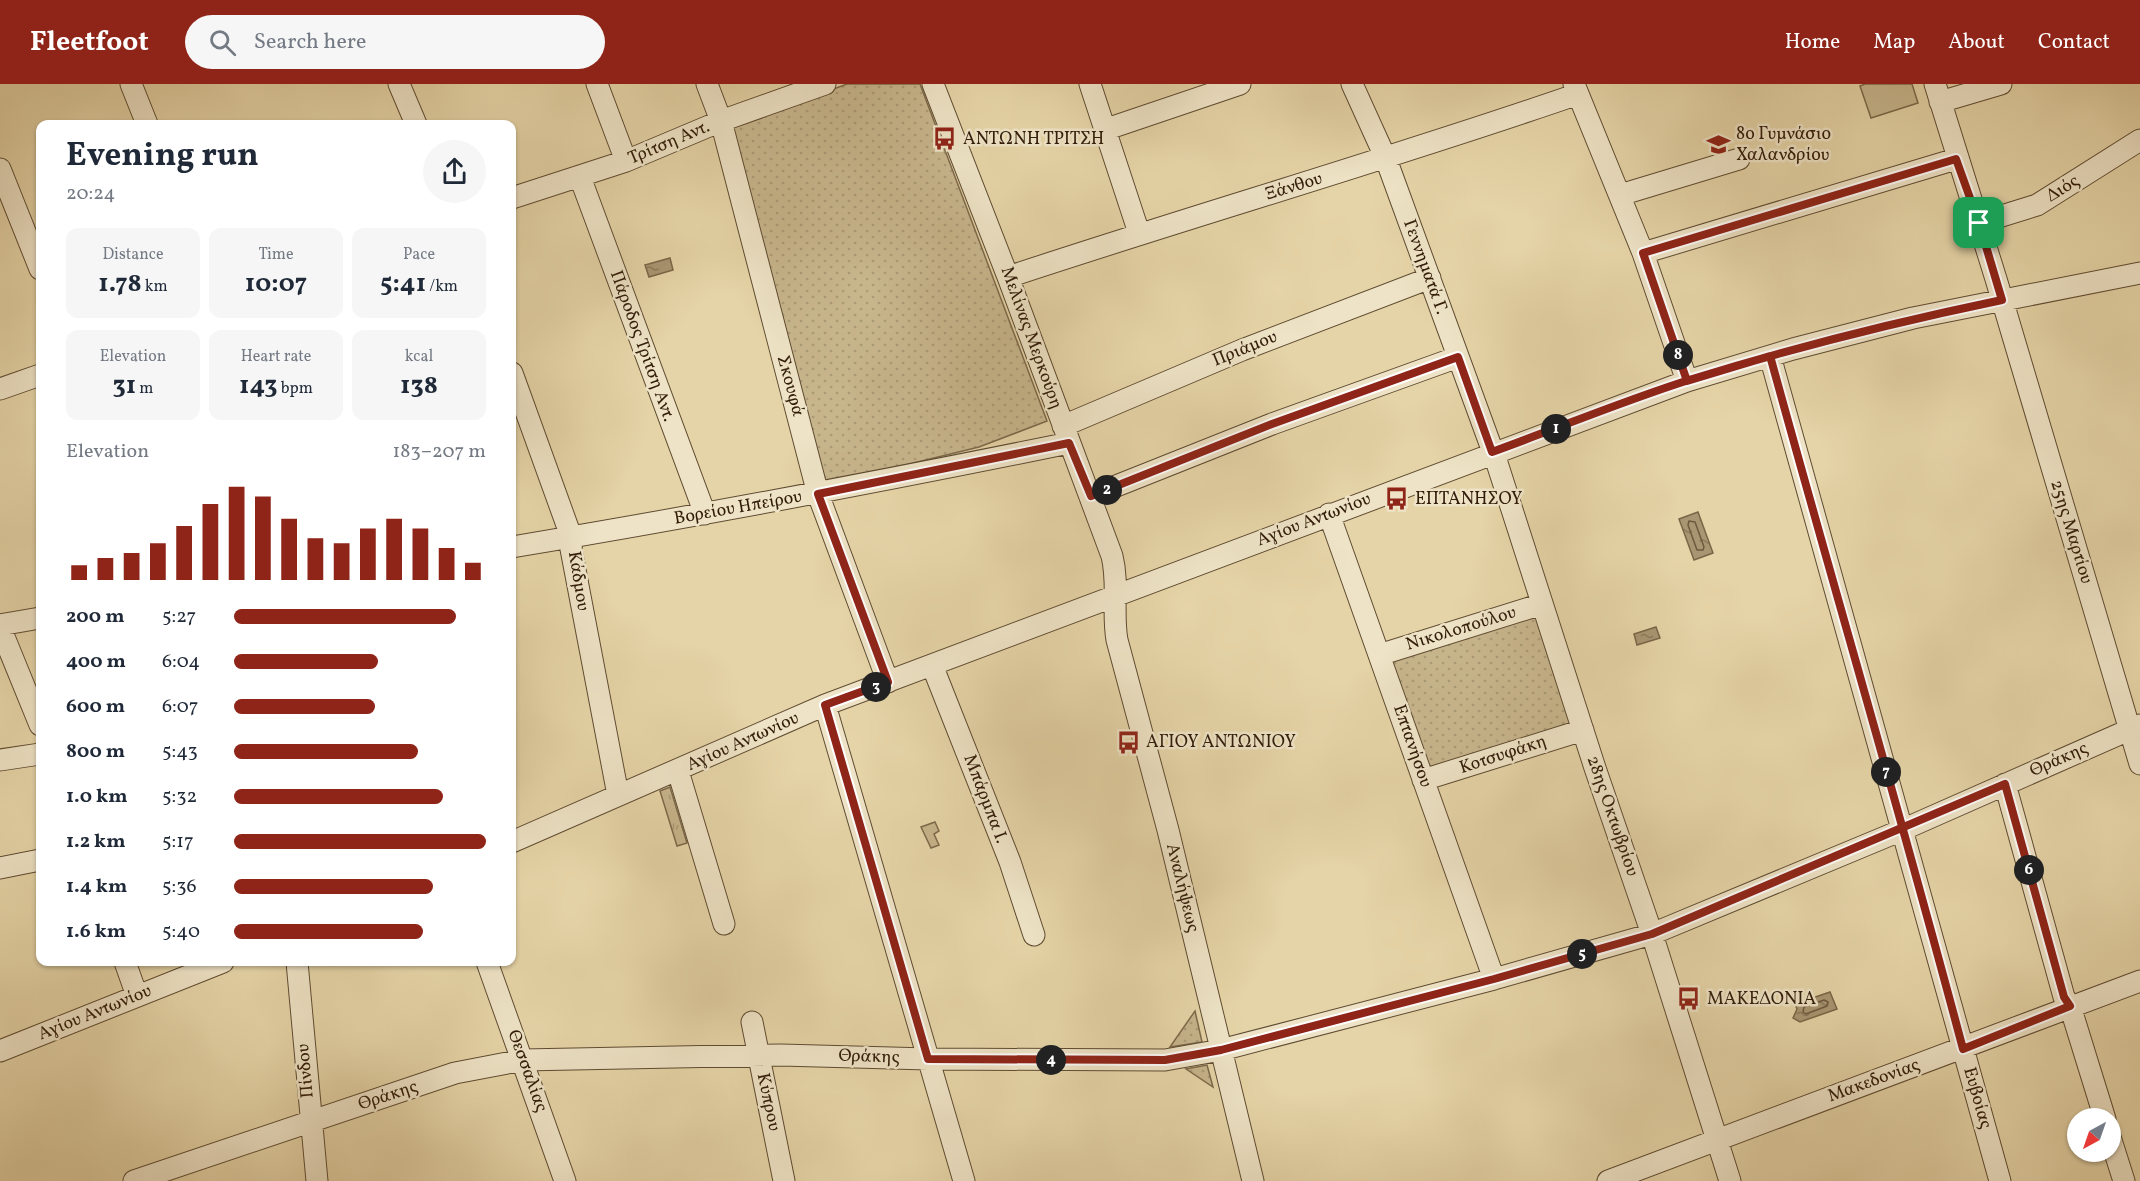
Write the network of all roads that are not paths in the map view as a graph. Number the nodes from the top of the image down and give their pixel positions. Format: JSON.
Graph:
{"nodes":[{"id":1,"x":131,"y":84,"type":"edge"},
{"id":2,"x":399,"y":84,"type":"edge"},
{"id":3,"x":597,"y":84,"type":"edge"},
{"id":4,"x":707,"y":84,"type":"edge"},
{"id":5,"x":825,"y":84,"type":"edge"},
{"id":6,"x":933,"y":84,"type":"edge"},
{"id":7,"x":1090,"y":84,"type":"edge"},
{"id":8,"x":1240,"y":84,"type":"edge"},
{"id":9,"x":1352,"y":84,"type":"edge"},
{"id":10,"x":2001,"y":84,"type":"edge"},
{"id":11,"x":1576,"y":89,"type":"edge"},
{"id":12,"x":1937,"y":93,"type":"edge"},
{"id":13,"x":145,"y":120,"type":"edge"},
{"id":14,"x":414,"y":120,"type":"edge"},
{"id":15,"x":721,"y":121,"type":"junction"},
{"id":16,"x":1104,"y":130,"type":"junction"},
{"id":17,"x":2140,"y":140,"type":"edge"},
{"id":18,"x":1386,"y":159,"type":"junction"},
{"id":19,"x":1738,"y":159,"type":"dead end"},
{"id":20,"x":1956,"y":159,"type":"junction"},
{"id":21,"x":626,"y":161,"type":"junction"},
{"id":22,"x":580,"y":177,"type":"junction"},
{"id":23,"x":2,"y":179,"type":"edge"},
{"id":24,"x":1620,"y":195,"type":"junction"},
{"id":25,"x":516,"y":197,"type":"edge"},
{"id":26,"x":1979,"y":223,"type":"junction"},
{"id":27,"x":1139,"y":233,"type":"junction"},
{"id":28,"x":1643,"y":253,"type":"junction"},
{"id":29,"x":36,"y":260,"type":"edge"},
{"id":30,"x":2140,"y":273,"type":"edge"},
{"id":31,"x":1008,"y":277,"type":"junction"},
{"id":32,"x":1430,"y":278,"type":"junction"},
{"id":33,"x":2002,"y":300,"type":"junction"},
{"id":34,"x":1770,"y":356,"type":"junction"},
{"id":35,"x":1458,"y":357,"type":"junction"},
{"id":36,"x":36,"y":376,"type":"edge"},
{"id":37,"x":1687,"y":381,"type":"junction"},
{"id":38,"x":516,"y":385,"type":"edge"},
{"id":39,"x":0,"y":389,"type":"edge"},
{"id":40,"x":1066,"y":434,"type":"junction"},
{"id":41,"x":1492,"y":452,"type":"junction"},
{"id":42,"x":818,"y":494,"type":"junction"},
{"id":43,"x":1091,"y":496,"type":"junction"},
{"id":44,"x":705,"y":514,"type":"junction"},
{"id":45,"x":1329,"y":514,"type":"junction"},
{"id":46,"x":572,"y":539,"type":"junction"},
{"id":47,"x":516,"y":546,"type":"edge"},
{"id":48,"x":1115,"y":595,"type":"junction"},
{"id":49,"x":1542,"y":604,"type":"junction"},
{"id":50,"x":36,"y":619,"type":"edge"},
{"id":51,"x":0,"y":626,"type":"edge"},
{"id":52,"x":1379,"y":655,"type":"junction"},
{"id":53,"x":932,"y":665,"type":"junction"},
{"id":54,"x":8,"y":666,"type":"edge"},
{"id":55,"x":888,"y":682,"type":"junction"},
{"id":56,"x":825,"y":705,"type":"junction"},
{"id":57,"x":36,"y":718,"type":"edge"},
{"id":58,"x":2135,"y":727,"type":"edge"},
{"id":59,"x":1583,"y":730,"type":"junction"},
{"id":60,"x":36,"y":755,"type":"edge"},
{"id":61,"x":0,"y":760,"type":"edge"},
{"id":62,"x":2140,"y":764,"type":"edge"},
{"id":63,"x":678,"y":771,"type":"junction"},
{"id":64,"x":1423,"y":780,"type":"junction"},
{"id":65,"x":2005,"y":784,"type":"junction"},
{"id":66,"x":618,"y":795,"type":"junction"},
{"id":67,"x":1902,"y":830,"type":"junction"},
{"id":68,"x":516,"y":840,"type":"edge"},
{"id":69,"x":36,"y":861,"type":"edge"},
{"id":70,"x":0,"y":868,"type":"edge"},
{"id":71,"x":724,"y":924,"type":"dead end"},
{"id":72,"x":1034,"y":934,"type":"dead end"},
{"id":73,"x":1652,"y":934,"type":"junction"},
{"id":74,"x":126,"y":966,"type":"edge"},
{"id":75,"x":214,"y":966,"type":"edge"},
{"id":76,"x":297,"y":966,"type":"edge"},
{"id":77,"x":488,"y":966,"type":"edge"},
{"id":78,"x":1494,"y":979,"type":"junction"},
{"id":79,"x":2140,"y":981,"type":"edge"},
{"id":80,"x":137,"y":996,"type":"junction"},
{"id":81,"x":2070,"y":1006,"type":"junction"},
{"id":82,"x":752,"y":1022,"type":"dead end"},
{"id":83,"x":1963,"y":1049,"type":"junction"},
{"id":84,"x":1221,"y":1050,"type":"junction"},
{"id":85,"x":0,"y":1051,"type":"edge"},
{"id":86,"x":758,"y":1055,"type":"junction"},
{"id":87,"x":928,"y":1059,"type":"junction"},
{"id":88,"x":523,"y":1060,"type":"junction"},
{"id":89,"x":2102,"y":1108,"type":"edge"},
{"id":90,"x":311,"y":1121,"type":"junction"},
{"id":91,"x":1716,"y":1139,"type":"junction"},
{"id":92,"x":2118,"y":1162,"type":"edge"},
{"id":93,"x":134,"y":1181,"type":"edge"},
{"id":94,"x":317,"y":1181,"type":"edge"},
{"id":95,"x":565,"y":1181,"type":"edge"},
{"id":96,"x":784,"y":1181,"type":"edge"},
{"id":97,"x":964,"y":1181,"type":"edge"},
{"id":98,"x":1253,"y":1181,"type":"edge"},
{"id":99,"x":1608,"y":1181,"type":"edge"},
{"id":100,"x":1730,"y":1181,"type":"edge"},
{"id":101,"x":2000,"y":1181,"type":"edge"},
{"id":102,"x":2124,"y":1181,"type":"edge"}],
"edges":[{"from":1,"to":13,"type":"street"},
{"from":2,"to":14,"type":"street"},
{"from":3,"to":21,"type":"street"},
{"from":4,"to":15,"type":"street","name":"Σκουφά"},
{"from":5,"to":15,"type":"street","name":"Τρίτση Αντ."},
{"from":6,"to":31,"type":"street","name":"Μελίνας Μερκούρη"},
{"from":7,"to":16,"type":"street"},
{"from":8,"to":16,"type":"street"},
{"from":9,"to":18,"type":"street","name":"Γεννηματά Γ."},
{"from":10,"to":12,"type":"street"},
{"from":11,"to":18,"type":"street","name":"Ξάνθου"},
{"from":11,"to":24,"type":"street"},
{"from":12,"to":20,"type":"street","name":"25ης Μαρτίου"},
{"from":15,"to":21,"type":"street","name":"Τρίτση Αντ."},
{"from":15,"to":42,"type":"street","name":"Σκουφά"},
{"from":16,"to":27,"type":"street"},
{"from":17,"to":26,"type":"street","name":"Διός"},
{"from":18,"to":27,"type":"street","name":"Ξάνθου"},
{"from":18,"to":32,"type":"street","name":"Γεννηματά Γ."},
{"from":19,"to":24,"type":"street"},
{"from":20,"to":26,"type":"street","name":"25ης Μαρτίου"},
{"from":20,"to":28,"type":"street"},
{"from":21,"to":22,"type":"street","name":"Τρίτση Αντ."},
{"from":22,"to":25,"type":"street","name":"Τρίτση Αντ."},
{"from":22,"to":44,"type":"street","name":"Πάροδος Τρίτση Αντ."},
{"from":23,"to":29,"type":"street"},
{"from":24,"to":28,"type":"street"},
{"from":26,"to":33,"type":"street","name":"25ης Μαρτίου"},
{"from":27,"to":31,"type":"street","name":"Ξάνθου"},
{"from":28,"to":37,"type":"street"},
{"from":30,"to":33,"type":"street","name":"Αγίου Αντωνίου"},
{"from":31,"to":40,"type":"street","name":"Μελίνας Μερκούρη"},
{"from":32,"to":35,"type":"street","name":"Γεννηματά Γ."},
{"from":32,"to":40,"type":"street","name":"Πριάμου"},
{"from":33,"to":34,"type":"street","name":"Αγίου Αντωνίου"},
{"from":33,"to":58,"type":"street","name":"25ης Μαρτίου"},
{"from":34,"to":37,"type":"street","name":"Αγίου Αντωνίου"},
{"from":34,"to":67,"type":"street","name":"Ευβοίας"},
{"from":35,"to":41,"type":"street","name":"Γεννηματά Γ."},
{"from":35,"to":43,"type":"street"},
{"from":36,"to":39,"type":"street"},
{"from":37,"to":41,"type":"street","name":"Αγίου Αντωνίου"},
{"from":38,"to":46,"type":"street","name":"Κάδμου"},
{"from":40,"to":42,"type":"street","name":"Βορείου Ηπείρου"},
{"from":40,"to":43,"type":"street","name":"Μελίνας Μερκούρη"},
{"from":41,"to":45,"type":"street","name":"Αγίου Αντωνίου"},
{"from":41,"to":49,"type":"street","name":"28ης Οκτωβρίου"},
{"from":42,"to":44,"type":"street","name":"Βορείου Ηπείρου"},
{"from":42,"to":55,"type":"street","name":"Σκουφά"},
{"from":43,"to":48,"type":"street","name":"Μελίνας Μερκούρη"},
{"from":44,"to":46,"type":"street","name":"Βορείου Ηπείρου"},
{"from":45,"to":48,"type":"street","name":"Αγίου Αντωνίου"},
{"from":45,"to":52,"type":"street","name":"Επτανήσου"},
{"from":46,"to":47,"type":"street","name":"Βορείου Ηπείρου"},
{"from":46,"to":66,"type":"street","name":"Κάδμου"},
{"from":48,"to":53,"type":"street","name":"Αγίου Αντωνίου"},
{"from":48,"to":84,"type":"street","name":"Αναλήψεως"},
{"from":49,"to":52,"type":"street","name":"Νικολοπούλου"},
{"from":49,"to":59,"type":"street","name":"28ης Οκτωβρίου"},
{"from":50,"to":51,"type":"street"},
{"from":51,"to":54,"type":"street"},
{"from":52,"to":64,"type":"street","name":"Επτανήσου"},
{"from":53,"to":55,"type":"street","name":"Αγίου Αντωνίου"},
{"from":53,"to":72,"type":"street","name":"Μπάρμπα Ι."},
{"from":54,"to":57,"type":"street"},
{"from":55,"to":56,"type":"street","name":"Αγίου Αντωνίου"},
{"from":56,"to":63,"type":"street","name":"Αγίου Αντωνίου"},
{"from":56,"to":87,"type":"street"},
{"from":58,"to":62,"type":"street","name":"25ης Μαρτίου"},
{"from":58,"to":65,"type":"street","name":"Θράκης"},
{"from":59,"to":64,"type":"street","name":"Κοτσυφάκη"},
{"from":59,"to":73,"type":"street","name":"28ης Οκτωβρίου"},
{"from":60,"to":61,"type":"street"},
{"from":63,"to":66,"type":"street","name":"Αγίου Αντωνίου"},
{"from":63,"to":71,"type":"street"},
{"from":64,"to":78,"type":"street","name":"Επτανήσου"},
{"from":65,"to":67,"type":"street","name":"Θράκης"},
{"from":65,"to":81,"type":"street"},
{"from":66,"to":68,"type":"street","name":"Αγίου Αντωνίου"},
{"from":67,"to":73,"type":"street","name":"Θράκης"},
{"from":67,"to":83,"type":"street","name":"Ευβοίας"},
{"from":69,"to":70,"type":"street"},
{"from":73,"to":78,"type":"street","name":"Θράκης"},
{"from":73,"to":91,"type":"street","name":"28ης Οκτωβρίου"},
{"from":74,"to":80,"type":"street"},
{"from":75,"to":80,"type":"street","name":"Αγίου Αντωνίου"},
{"from":76,"to":90,"type":"street","name":"Πίνδου"},
{"from":77,"to":88,"type":"street","name":"Θεσσαλίας"},
{"from":78,"to":84,"type":"street","name":"Θράκης"},
{"from":79,"to":81,"type":"street","name":"Μακεδονίας"},
{"from":80,"to":85,"type":"street","name":"Αγίου Αντωνίου"},
{"from":81,"to":83,"type":"street","name":"Μακεδονίας"},
{"from":81,"to":89,"type":"street"},
{"from":82,"to":86,"type":"street","name":"Κύπρου"},
{"from":83,"to":91,"type":"street","name":"Μακεδονίας"},
{"from":83,"to":101,"type":"street","name":"Ευβοίας"},
{"from":84,"to":87,"type":"street","name":"Θράκης"},
{"from":84,"to":98,"type":"street","name":"Αναλήψεως"},
{"from":86,"to":87,"type":"street","name":"Θράκης"},
{"from":86,"to":88,"type":"street","name":"Θράκης"},
{"from":86,"to":96,"type":"street","name":"Κύπρου"},
{"from":87,"to":97,"type":"street"},
{"from":88,"to":90,"type":"street","name":"Θράκης"},
{"from":88,"to":95,"type":"street","name":"Θεσσαλίας"},
{"from":90,"to":93,"type":"street","name":"Θράκης"},
{"from":90,"to":94,"type":"street","name":"Πίνδου"},
{"from":91,"to":99,"type":"street","name":"Μακεδονίας"},
{"from":91,"to":100,"type":"street","name":"28ης Οκτωβρίου"},
{"from":92,"to":102,"type":"street"}]}
